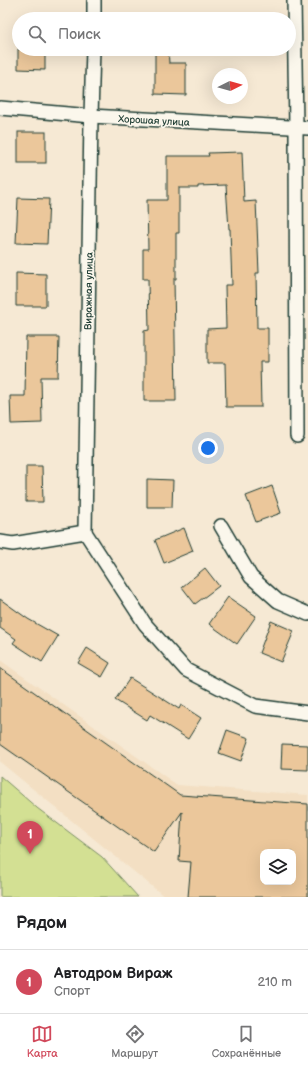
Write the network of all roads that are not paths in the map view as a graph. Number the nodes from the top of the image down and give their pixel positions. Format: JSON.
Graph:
{"nodes":[{"id":1,"x":94,"y":0,"type":"edge"},
{"id":2,"x":294,"y":0,"type":"edge"},
{"id":3,"x":94,"y":12,"type":"edge"},
{"id":4,"x":295,"y":12,"type":"edge"},
{"id":5,"x":296,"y":32,"type":"edge"},
{"id":6,"x":93,"y":56,"type":"edge"},
{"id":7,"x":0,"y":108,"type":"edge"},
{"id":8,"x":90,"y":116,"type":"junction"},
{"id":9,"x":302,"y":127,"type":"edge"},
{"id":10,"x":297,"y":436,"type":"dead end"},
{"id":11,"x":221,"y":526,"type":"dead end"},
{"id":12,"x":85,"y":532,"type":"junction"},
{"id":13,"x":0,"y":542,"type":"edge"},
{"id":14,"x":308,"y":614,"type":"edge"},
{"id":15,"x":308,"y":713,"type":"edge"}],
"edges":[{"from":1,"to":3,"type":"street"},
{"from":2,"to":4,"type":"street"},
{"from":5,"to":9,"type":"street"},
{"from":6,"to":8,"type":"street","name":"Виражная улица"},
{"from":7,"to":8,"type":"street","name":"Хорошая улица"},
{"from":8,"to":9,"type":"street","name":"Хорошая улица"},
{"from":8,"to":12,"type":"street","name":"Виражная улица"},
{"from":9,"to":10,"type":"street"},
{"from":11,"to":14,"type":"street"},
{"from":12,"to":13,"type":"street"},
{"from":12,"to":15,"type":"street"}]}
